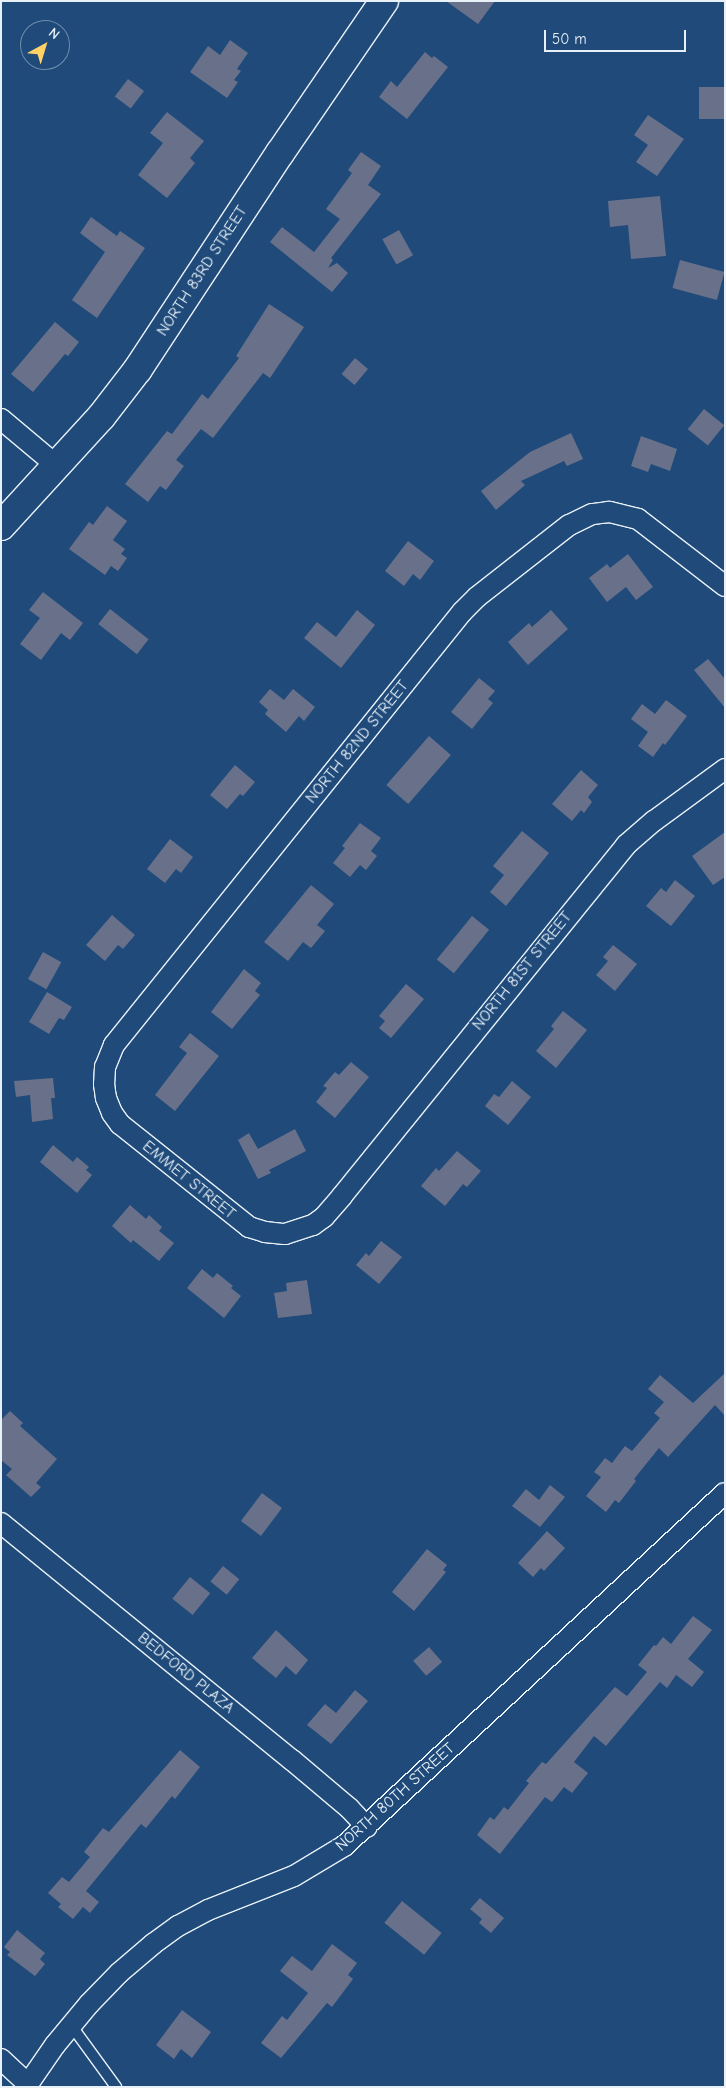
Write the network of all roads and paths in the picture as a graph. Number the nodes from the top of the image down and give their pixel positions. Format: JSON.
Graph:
{"nodes":[{"id":1,"x":384,"y":1,"type":"edge"},
{"id":2,"x":1,"y":419,"type":"edge"},
{"id":3,"x":57,"y":466,"type":"junction"},
{"id":4,"x":1,"y":526,"type":"edge"},
{"id":5,"x":725,"y":586,"type":"edge"},
{"id":6,"x":725,"y":769,"type":"edge"},
{"id":7,"x":120,"y":1036,"type":"joint"},
{"id":8,"x":342,"y":1196,"type":"joint"},
{"id":9,"x":725,"y":1493,"type":"edge"},
{"id":10,"x":1,"y":1523,"type":"edge"},
{"id":11,"x":367,"y":1826,"type":"junction"},
{"id":12,"x":72,"y":2025,"type":"junction"},
{"id":13,"x":1,"y":2059,"type":"edge"},
{"id":14,"x":32,"y":2083,"type":"edge"},
{"id":15,"x":116,"y":2087,"type":"edge"}],
"edges":[{"from":1,"to":3,"type":"street","name":"NORTH 83RD STREET"},
{"from":2,"to":3,"type":"street"},
{"from":3,"to":4,"type":"street","name":"NORTH 83RD STREET"},
{"from":5,"to":7,"type":"street","name":"NORTH 82ND STREET"},
{"from":6,"to":8,"type":"street","name":"NORTH 81ST STREET"},
{"from":7,"to":8,"type":"street","name":"EMMET STREET"},
{"from":9,"to":11,"type":"street","name":"NORTH 80TH STREET"},
{"from":10,"to":11,"type":"street","name":"BEDFORD PLAZA"},
{"from":11,"to":12,"type":"street","name":"NORTH 80TH STREET"},
{"from":12,"to":14,"type":"street","name":"NORTH 80TH STREET"},
{"from":12,"to":15,"type":"lane"},
{"from":13,"to":14,"type":"street"}]}
